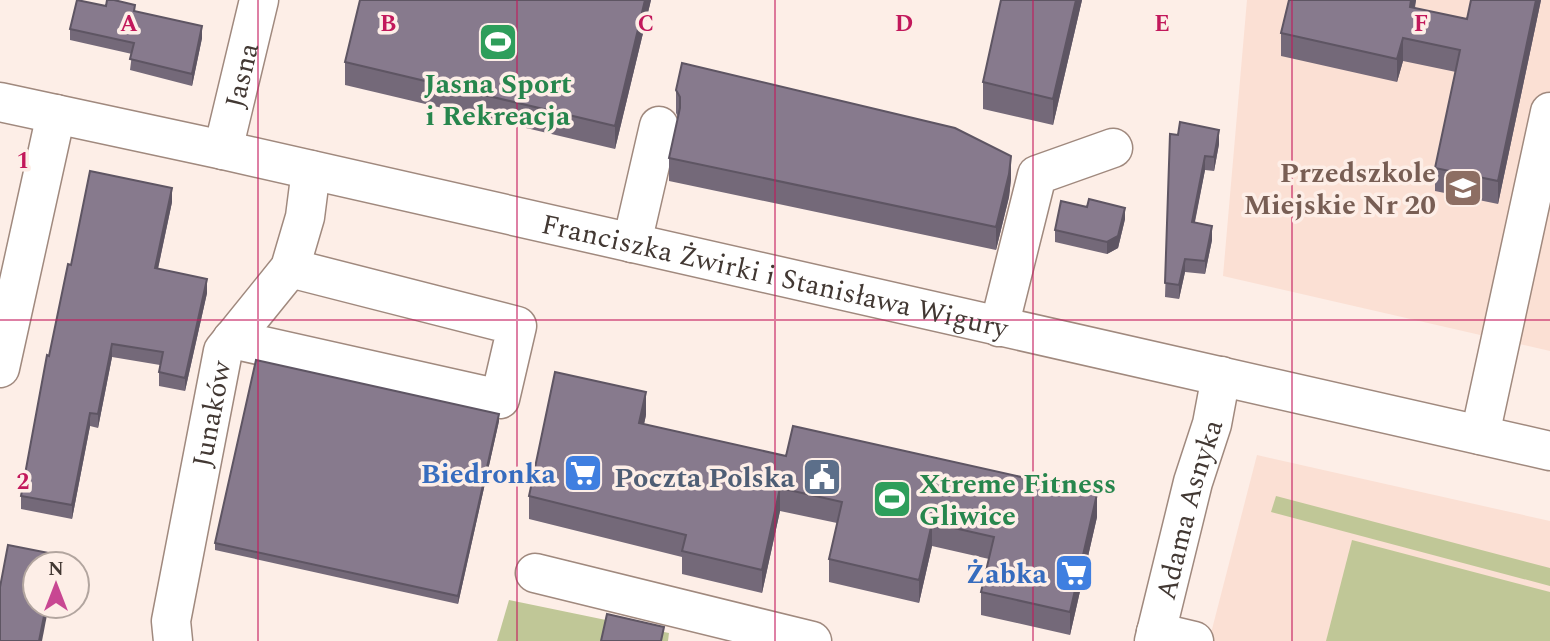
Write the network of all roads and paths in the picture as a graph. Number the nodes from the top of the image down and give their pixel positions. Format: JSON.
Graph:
{"nodes":[{"id":1,"x":259,"y":0,"type":"edge"},
{"id":2,"x":0,"y":102,"type":"edge"},
{"id":3,"x":1550,"y":112,"type":"edge"},
{"id":4,"x":56,"y":114,"type":"junction"},
{"id":5,"x":659,"y":126,"type":"dead end"},
{"id":6,"x":1113,"y":148,"type":"dead end"},
{"id":7,"x":223,"y":149,"type":"junction"},
{"id":8,"x":311,"y":170,"type":"junction"},
{"id":9,"x":632,"y":243,"type":"junction"},
{"id":10,"x":290,"y":268,"type":"junction"},
{"id":11,"x":999,"y":327,"type":"junction"},
{"id":12,"x":232,"y":340,"type":"junction"},
{"id":13,"x":0,"y":368,"type":"edge"},
{"id":14,"x":1221,"y":376,"type":"junction"},
{"id":15,"x":1480,"y":435,"type":"junction"},
{"id":16,"x":1550,"y":452,"type":"edge"},
{"id":17,"x":535,"y":573,"type":"dead end"},
{"id":18,"x":721,"y":630,"type":"edge"},
{"id":19,"x":1155,"y":636,"type":"edge"},
{"id":20,"x":173,"y":641,"type":"edge"},
{"id":21,"x":812,"y":641,"type":"edge"},
{"id":22,"x":1194,"y":641,"type":"edge"}],
"edges":[{"from":1,"to":7,"type":"street","name":"Jasna"},
{"from":2,"to":4,"type":"street","name":"Franciszka Żwirki i Stanisława Wigury"},
{"from":3,"to":15,"type":"street"},
{"from":4,"to":7,"type":"street","name":"Franciszka Żwirki i Stanisława Wigury"},
{"from":4,"to":13,"type":"street"},
{"from":5,"to":9,"type":"street"},
{"from":6,"to":11,"type":"street"},
{"from":7,"to":8,"type":"street","name":"Franciszka Żwirki i Stanisława Wigury"},
{"from":8,"to":9,"type":"street","name":"Franciszka Żwirki i Stanisława Wigury"},
{"from":8,"to":10,"type":"street","name":"Junaków"},
{"from":9,"to":11,"type":"street","name":"Franciszka Żwirki i Stanisława Wigury"},
{"from":10,"to":12,"type":"street","name":"Junaków"},
{"from":10,"to":12,"type":"street"},
{"from":11,"to":14,"type":"street","name":"Franciszka Żwirki i Stanisława Wigury"},
{"from":12,"to":20,"type":"street","name":"Junaków"},
{"from":14,"to":15,"type":"street","name":"Franciszka Żwirki i Stanisława Wigury"},
{"from":14,"to":19,"type":"street","name":"Adama Asnyka"},
{"from":15,"to":16,"type":"street","name":"Franciszka Żwirki i Stanisława Wigury"},
{"from":17,"to":18,"type":"street"},
{"from":18,"to":21,"type":"street"},
{"from":19,"to":22,"type":"street"}]}
